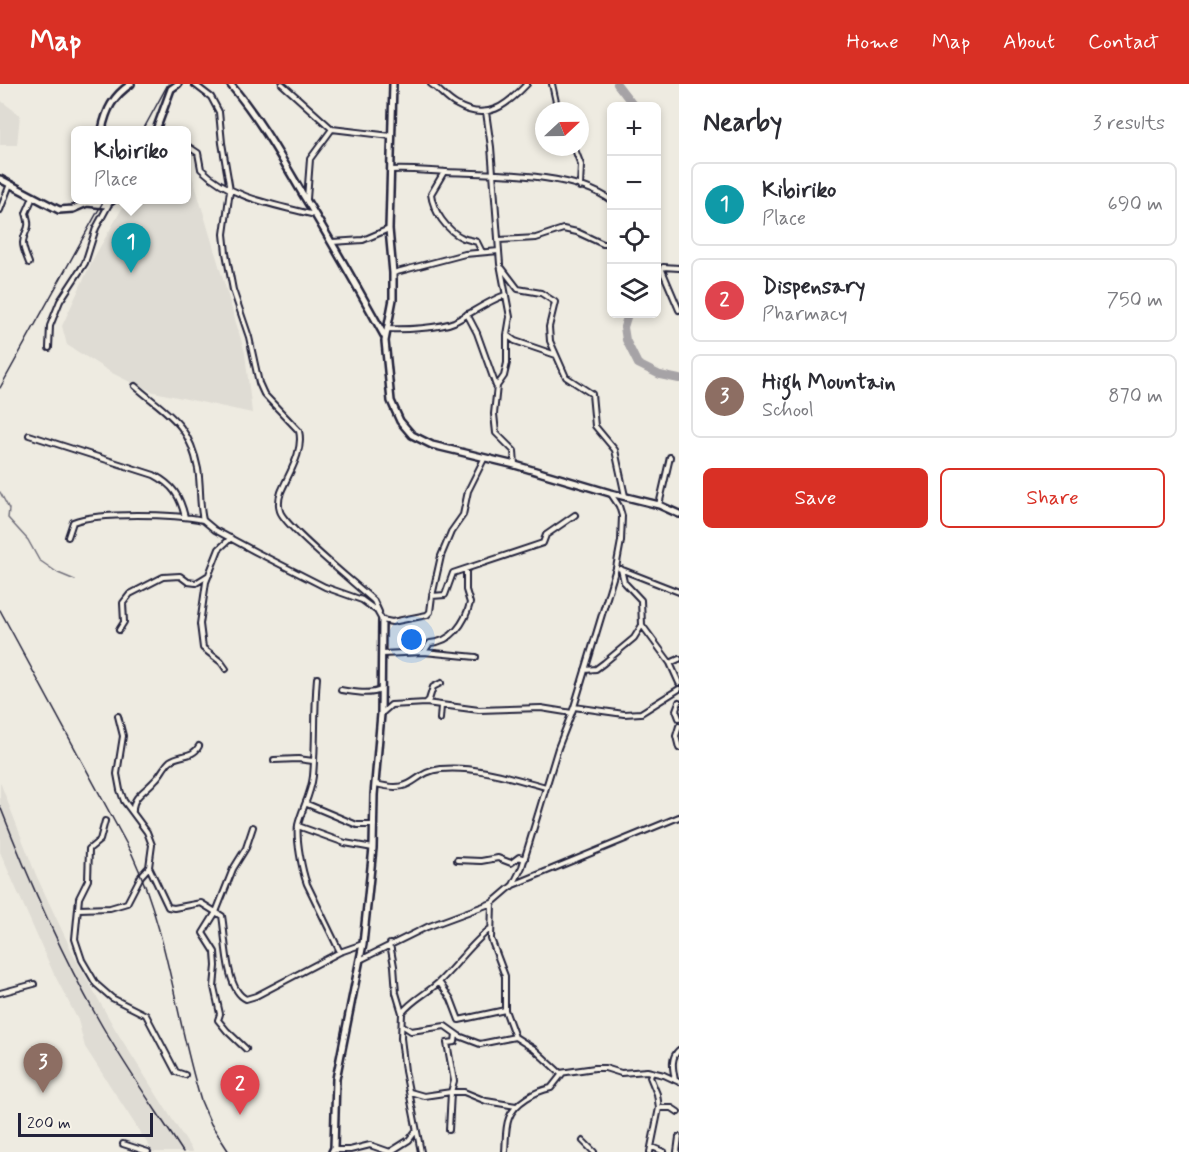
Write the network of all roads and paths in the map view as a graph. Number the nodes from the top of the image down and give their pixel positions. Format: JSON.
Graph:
{"nodes":[{"id":1,"x":131,"y":84,"type":"edge"},
{"id":2,"x":178,"y":84,"type":"edge"},
{"id":3,"x":194,"y":84,"type":"edge"},
{"id":4,"x":230,"y":84,"type":"edge"},
{"id":5,"x":282,"y":84,"type":"edge"},
{"id":6,"x":393,"y":84,"type":"edge"},
{"id":7,"x":431,"y":84,"type":"edge"},
{"id":8,"x":527,"y":84,"type":"edge"},
{"id":9,"x":552,"y":84,"type":"edge"},
{"id":10,"x":556,"y":102,"type":"edge"},
{"id":11,"x":486,"y":112,"type":"junction"},
{"id":12,"x":103,"y":126,"type":"edge"},
{"id":13,"x":157,"y":126,"type":"edge"},
{"id":14,"x":332,"y":129,"type":"junction"},
{"id":15,"x":391,"y":136,"type":"junction"},
{"id":16,"x":191,"y":148,"type":"edge"},
{"id":17,"x":578,"y":156,"type":"edge"},
{"id":18,"x":391,"y":170,"type":"junction"},
{"id":19,"x":444,"y":172,"type":"junction"},
{"id":20,"x":493,"y":173,"type":"junction"},
{"id":21,"x":0,"y":179,"type":"edge"},
{"id":22,"x":10,"y":184,"type":"junction"},
{"id":23,"x":580,"y":187,"type":"junction"},
{"id":24,"x":230,"y":190,"type":"junction"},
{"id":25,"x":33,"y":197,"type":"junction"},
{"id":26,"x":607,"y":198,"type":"edge"},
{"id":27,"x":306,"y":200,"type":"junction"},
{"id":28,"x":85,"y":204,"type":"edge"},
{"id":29,"x":111,"y":204,"type":"edge"},
{"id":30,"x":0,"y":210,"type":"edge"},
{"id":31,"x":316,"y":215,"type":"junction"},
{"id":32,"x":389,"y":229,"type":"junction"},
{"id":33,"x":499,"y":240,"type":"junction"},
{"id":34,"x":332,"y":242,"type":"junction"},
{"id":35,"x":607,"y":244,"type":"edge"},
{"id":36,"x":499,"y":251,"type":"junction"},
{"id":37,"x":482,"y":252,"type":"junction"},
{"id":38,"x":29,"y":263,"type":"dead end"},
{"id":39,"x":500,"y":264,"type":"junction"},
{"id":40,"x":679,"y":268,"type":"edge"},
{"id":41,"x":393,"y":273,"type":"junction"},
{"id":42,"x":505,"y":295,"type":"junction"},
{"id":43,"x":679,"y":310,"type":"edge"},
{"id":44,"x":467,"y":314,"type":"junction"},
{"id":45,"x":387,"y":329,"type":"junction"},
{"id":46,"x":507,"y":335,"type":"junction"},
{"id":47,"x":385,"y":337,"type":"junction"},
{"id":48,"x":49,"y":348,"type":"dead end"},
{"id":49,"x":557,"y":356,"type":"junction"},
{"id":50,"x":135,"y":386,"type":"dead end"},
{"id":51,"x":497,"y":386,"type":"junction"},
{"id":52,"x":29,"y":435,"type":"dead end"},
{"id":53,"x":670,"y":457,"type":"dead end"},
{"id":54,"x":484,"y":459,"type":"junction"},
{"id":55,"x":515,"y":465,"type":"junction"},
{"id":56,"x":610,"y":494,"type":"junction"},
{"id":57,"x":626,"y":497,"type":"junction"},
{"id":58,"x":659,"y":505,"type":"junction"},
{"id":59,"x":679,"y":514,"type":"edge"},
{"id":60,"x":575,"y":515,"type":"dead end"},
{"id":61,"x":185,"y":517,"type":"junction"},
{"id":62,"x":203,"y":520,"type":"junction"},
{"id":63,"x":68,"y":537,"type":"dead end"},
{"id":64,"x":231,"y":538,"type":"junction"},
{"id":65,"x":466,"y":569,"type":"junction"},
{"id":66,"x":618,"y":569,"type":"junction"},
{"id":67,"x":210,"y":575,"type":"junction"},
{"id":68,"x":679,"y":592,"type":"edge"},
{"id":69,"x":432,"y":596,"type":"junction"},
{"id":70,"x":382,"y":618,"type":"junction"},
{"id":71,"x":642,"y":625,"type":"junction"},
{"id":72,"x":119,"y":630,"type":"dead end"},
{"id":73,"x":424,"y":652,"type":"junction"},
{"id":74,"x":382,"y":654,"type":"junction"},
{"id":75,"x":476,"y":657,"type":"dead end"},
{"id":76,"x":679,"y":659,"type":"edge"},
{"id":77,"x":670,"y":663,"type":"junction"},
{"id":78,"x":226,"y":669,"type":"dead end"},
{"id":79,"x":585,"y":670,"type":"junction"},
{"id":80,"x":317,"y":678,"type":"dead end"},
{"id":81,"x":441,"y":683,"type":"dead end"},
{"id":82,"x":679,"y":683,"type":"edge"},
{"id":83,"x":382,"y":688,"type":"junction"},
{"id":84,"x":679,"y":689,"type":"edge"},
{"id":85,"x":340,"y":690,"type":"dead end"},
{"id":86,"x":679,"y":702,"type":"edge"},
{"id":87,"x":426,"y":703,"type":"junction"},
{"id":88,"x":441,"y":705,"type":"junction"},
{"id":89,"x":574,"y":707,"type":"junction"},
{"id":90,"x":572,"y":713,"type":"junction"},
{"id":91,"x":381,"y":714,"type":"junction"},
{"id":92,"x":118,"y":716,"type":"dead end"},
{"id":93,"x":679,"y":718,"type":"edge"},
{"id":94,"x":441,"y":719,"type":"dead end"},
{"id":95,"x":679,"y":726,"type":"edge"},
{"id":96,"x":200,"y":746,"type":"dead end"},
{"id":97,"x":679,"y":748,"type":"edge"},
{"id":98,"x":274,"y":760,"type":"dead end"},
{"id":99,"x":314,"y":761,"type":"junction"},
{"id":100,"x":376,"y":784,"type":"junction"},
{"id":101,"x":546,"y":787,"type":"junction"},
{"id":102,"x":306,"y":804,"type":"junction"},
{"id":103,"x":134,"y":811,"type":"junction"},
{"id":104,"x":679,"y":817,"type":"edge"},
{"id":105,"x":105,"y":821,"type":"dead end"},
{"id":106,"x":374,"y":825,"type":"junction"},
{"id":107,"x":254,"y":826,"type":"dead end"},
{"id":108,"x":298,"y":826,"type":"junction"},
{"id":109,"x":373,"y":848,"type":"junction"},
{"id":110,"x":525,"y":859,"type":"junction"},
{"id":111,"x":457,"y":860,"type":"dead end"},
{"id":112,"x":149,"y":867,"type":"junction"},
{"id":113,"x":513,"y":885,"type":"junction"},
{"id":114,"x":492,"y":903,"type":"junction"},
{"id":115,"x":79,"y":909,"type":"junction"},
{"id":116,"x":216,"y":912,"type":"junction"},
{"id":117,"x":490,"y":929,"type":"junction"},
{"id":118,"x":363,"y":944,"type":"junction"},
{"id":119,"x":390,"y":944,"type":"junction"},
{"id":120,"x":340,"y":952,"type":"junction"},
{"id":121,"x":359,"y":960,"type":"junction"},
{"id":122,"x":439,"y":982,"type":"junction"},
{"id":123,"x":34,"y":984,"type":"dead end"},
{"id":124,"x":0,"y":993,"type":"edge"},
{"id":125,"x":505,"y":1010,"type":"junction"},
{"id":126,"x":402,"y":1013,"type":"junction"},
{"id":127,"x":402,"y":1024,"type":"junction"},
{"id":128,"x":456,"y":1034,"type":"junction"},
{"id":129,"x":515,"y":1037,"type":"junction"},
{"id":130,"x":246,"y":1049,"type":"dead end"},
{"id":131,"x":679,"y":1050,"type":"edge"},
{"id":132,"x":652,"y":1072,"type":"junction"},
{"id":133,"x":562,"y":1074,"type":"junction"},
{"id":134,"x":184,"y":1075,"type":"dead end"},
{"id":135,"x":677,"y":1081,"type":"edge"},
{"id":136,"x":409,"y":1091,"type":"junction"},
{"id":137,"x":452,"y":1092,"type":"junction"},
{"id":138,"x":516,"y":1106,"type":"junction"},
{"id":139,"x":659,"y":1107,"type":"junction"},
{"id":140,"x":678,"y":1112,"type":"edge"},
{"id":141,"x":416,"y":1129,"type":"junction"},
{"id":142,"x":449,"y":1130,"type":"dead end"},
{"id":143,"x":679,"y":1137,"type":"edge"},
{"id":144,"x":583,"y":1141,"type":"dead end"},
{"id":145,"x":123,"y":1144,"type":"dead end"},
{"id":146,"x":652,"y":1147,"type":"junction"},
{"id":147,"x":332,"y":1151,"type":"edge"},
{"id":148,"x":148,"y":1152,"type":"edge"},
{"id":149,"x":421,"y":1152,"type":"edge"},
{"id":150,"x":505,"y":1152,"type":"edge"},
{"id":151,"x":594,"y":1152,"type":"edge"},
{"id":152,"x":650,"y":1152,"type":"edge"},
{"id":153,"x":664,"y":1152,"type":"edge"},
{"id":154,"x":677,"y":1152,"type":"edge"}],
"edges":[{"from":1,"to":12,"type":"street"},
{"from":2,"to":13,"type":"street"},
{"from":3,"to":24,"type":"street"},
{"from":4,"to":27,"type":"street"},
{"from":5,"to":14,"type":"street"},
{"from":6,"to":15,"type":"street"},
{"from":7,"to":11,"type":"street"},
{"from":8,"to":11,"type":"street"},
{"from":9,"to":10,"type":"street"},
{"from":11,"to":20,"type":"street"},
{"from":14,"to":15,"type":"street"},
{"from":14,"to":27,"type":"street"},
{"from":15,"to":18,"type":"street"},
{"from":16,"to":24,"type":"street"},
{"from":17,"to":23,"type":"street"},
{"from":18,"to":19,"type":"street"},
{"from":18,"to":32,"type":"street"},
{"from":19,"to":20,"type":"street"},
{"from":19,"to":37,"type":"street"},
{"from":20,"to":23,"type":"street"},
{"from":20,"to":33,"type":"street"},
{"from":21,"to":22,"type":"street"},
{"from":22,"to":25,"type":"street"},
{"from":22,"to":30,"type":"street"},
{"from":23,"to":26,"type":"street"},
{"from":24,"to":31,"type":"street"},
{"from":24,"to":70,"type":"street"},
{"from":25,"to":28,"type":"street"},
{"from":25,"to":38,"type":"street"},
{"from":27,"to":31,"type":"street"},
{"from":29,"to":48,"type":"street"},
{"from":31,"to":34,"type":"street"},
{"from":32,"to":34,"type":"street"},
{"from":32,"to":41,"type":"street"},
{"from":33,"to":35,"type":"street"},
{"from":33,"to":36,"type":"street"},
{"from":34,"to":47,"type":"street"},
{"from":36,"to":37,"type":"street"},
{"from":36,"to":39,"type":"street"},
{"from":37,"to":41,"type":"street"},
{"from":39,"to":42,"type":"street"},
{"from":39,"to":49,"type":"street"},
{"from":40,"to":43,"type":"street"},
{"from":41,"to":45,"type":"street"},
{"from":42,"to":44,"type":"street"},
{"from":42,"to":46,"type":"street"},
{"from":44,"to":45,"type":"street"},
{"from":44,"to":51,"type":"street"},
{"from":45,"to":47,"type":"street"},
{"from":46,"to":49,"type":"street"},
{"from":46,"to":51,"type":"street"},
{"from":47,"to":54,"type":"street"},
{"from":49,"to":57,"type":"street"},
{"from":50,"to":62,"type":"street"},
{"from":51,"to":55,"type":"street"},
{"from":52,"to":61,"type":"street"},
{"from":53,"to":58,"type":"street"},
{"from":54,"to":55,"type":"street"},
{"from":54,"to":69,"type":"street"},
{"from":55,"to":56,"type":"street"},
{"from":56,"to":57,"type":"street"},
{"from":56,"to":66,"type":"street"},
{"from":57,"to":58,"type":"street"},
{"from":58,"to":59,"type":"street"},
{"from":60,"to":65,"type":"street"},
{"from":61,"to":62,"type":"street"},
{"from":61,"to":63,"type":"street"},
{"from":62,"to":64,"type":"street"},
{"from":64,"to":67,"type":"street"},
{"from":64,"to":70,"type":"street"},
{"from":65,"to":69,"type":"street"},
{"from":65,"to":73,"type":"street"},
{"from":66,"to":68,"type":"street"},
{"from":66,"to":71,"type":"street"},
{"from":66,"to":79,"type":"street"},
{"from":67,"to":72,"type":"street"},
{"from":67,"to":78,"type":"street"},
{"from":69,"to":70,"type":"street"},
{"from":70,"to":74,"type":"street"},
{"from":71,"to":77,"type":"street"},
{"from":71,"to":79,"type":"street"},
{"from":73,"to":74,"type":"street"},
{"from":73,"to":75,"type":"street"},
{"from":74,"to":83,"type":"street"},
{"from":76,"to":77,"type":"street"},
{"from":77,"to":82,"type":"street"},
{"from":79,"to":89,"type":"street"},
{"from":80,"to":99,"type":"street"},
{"from":81,"to":87,"type":"street"},
{"from":83,"to":85,"type":"street"},
{"from":83,"to":91,"type":"street"},
{"from":84,"to":89,"type":"street"},
{"from":86,"to":93,"type":"street"},
{"from":87,"to":88,"type":"street"},
{"from":87,"to":91,"type":"street"},
{"from":88,"to":90,"type":"street"},
{"from":88,"to":94,"type":"street"},
{"from":89,"to":90,"type":"street"},
{"from":90,"to":101,"type":"street"},
{"from":91,"to":100,"type":"street"},
{"from":92,"to":103,"type":"street"},
{"from":95,"to":97,"type":"street"},
{"from":96,"to":103,"type":"street"},
{"from":98,"to":99,"type":"street"},
{"from":99,"to":102,"type":"street"},
{"from":100,"to":101,"type":"street"},
{"from":100,"to":106,"type":"street"},
{"from":101,"to":110,"type":"street"},
{"from":102,"to":106,"type":"street"},
{"from":102,"to":108,"type":"street"},
{"from":103,"to":112,"type":"street"},
{"from":104,"to":113,"type":"street"},
{"from":105,"to":115,"type":"street"},
{"from":106,"to":109,"type":"street"},
{"from":107,"to":116,"type":"street"},
{"from":108,"to":109,"type":"street"},
{"from":108,"to":120,"type":"street"},
{"from":109,"to":118,"type":"street"},
{"from":110,"to":111,"type":"street"},
{"from":110,"to":113,"type":"street"},
{"from":112,"to":115,"type":"street"},
{"from":112,"to":116,"type":"street"},
{"from":113,"to":114,"type":"street"},
{"from":114,"to":117,"type":"street"},
{"from":114,"to":119,"type":"street"},
{"from":115,"to":134,"type":"street"},
{"from":116,"to":120,"type":"street"},
{"from":116,"to":130,"type":"street"},
{"from":117,"to":122,"type":"street"},
{"from":117,"to":125,"type":"street"},
{"from":118,"to":120,"type":"street"},
{"from":118,"to":121,"type":"street"},
{"from":119,"to":121,"type":"street"},
{"from":119,"to":126,"type":"street"},
{"from":121,"to":147,"type":"street"},
{"from":122,"to":125,"type":"street"},
{"from":122,"to":126,"type":"street"},
{"from":123,"to":124,"type":"street"},
{"from":125,"to":129,"type":"street"},
{"from":126,"to":127,"type":"street"},
{"from":127,"to":128,"type":"street"},
{"from":127,"to":136,"type":"street"},
{"from":128,"to":129,"type":"street"},
{"from":128,"to":137,"type":"street"},
{"from":129,"to":133,"type":"street"},
{"from":131,"to":135,"type":"street"},
{"from":132,"to":133,"type":"street"},
{"from":132,"to":135,"type":"street"},
{"from":132,"to":139,"type":"street"},
{"from":133,"to":138,"type":"street"},
{"from":136,"to":137,"type":"street"},
{"from":136,"to":141,"type":"street"},
{"from":137,"to":138,"type":"street"},
{"from":137,"to":142,"type":"street"},
{"from":138,"to":150,"type":"street"},
{"from":139,"to":140,"type":"street"},
{"from":139,"to":146,"type":"street"},
{"from":141,"to":147,"type":"street"},
{"from":141,"to":149,"type":"street"},
{"from":143,"to":154,"type":"street"},
{"from":144,"to":151,"type":"street"},
{"from":145,"to":148,"type":"street"},
{"from":146,"to":152,"type":"street"},
{"from":146,"to":153,"type":"street"}]}
